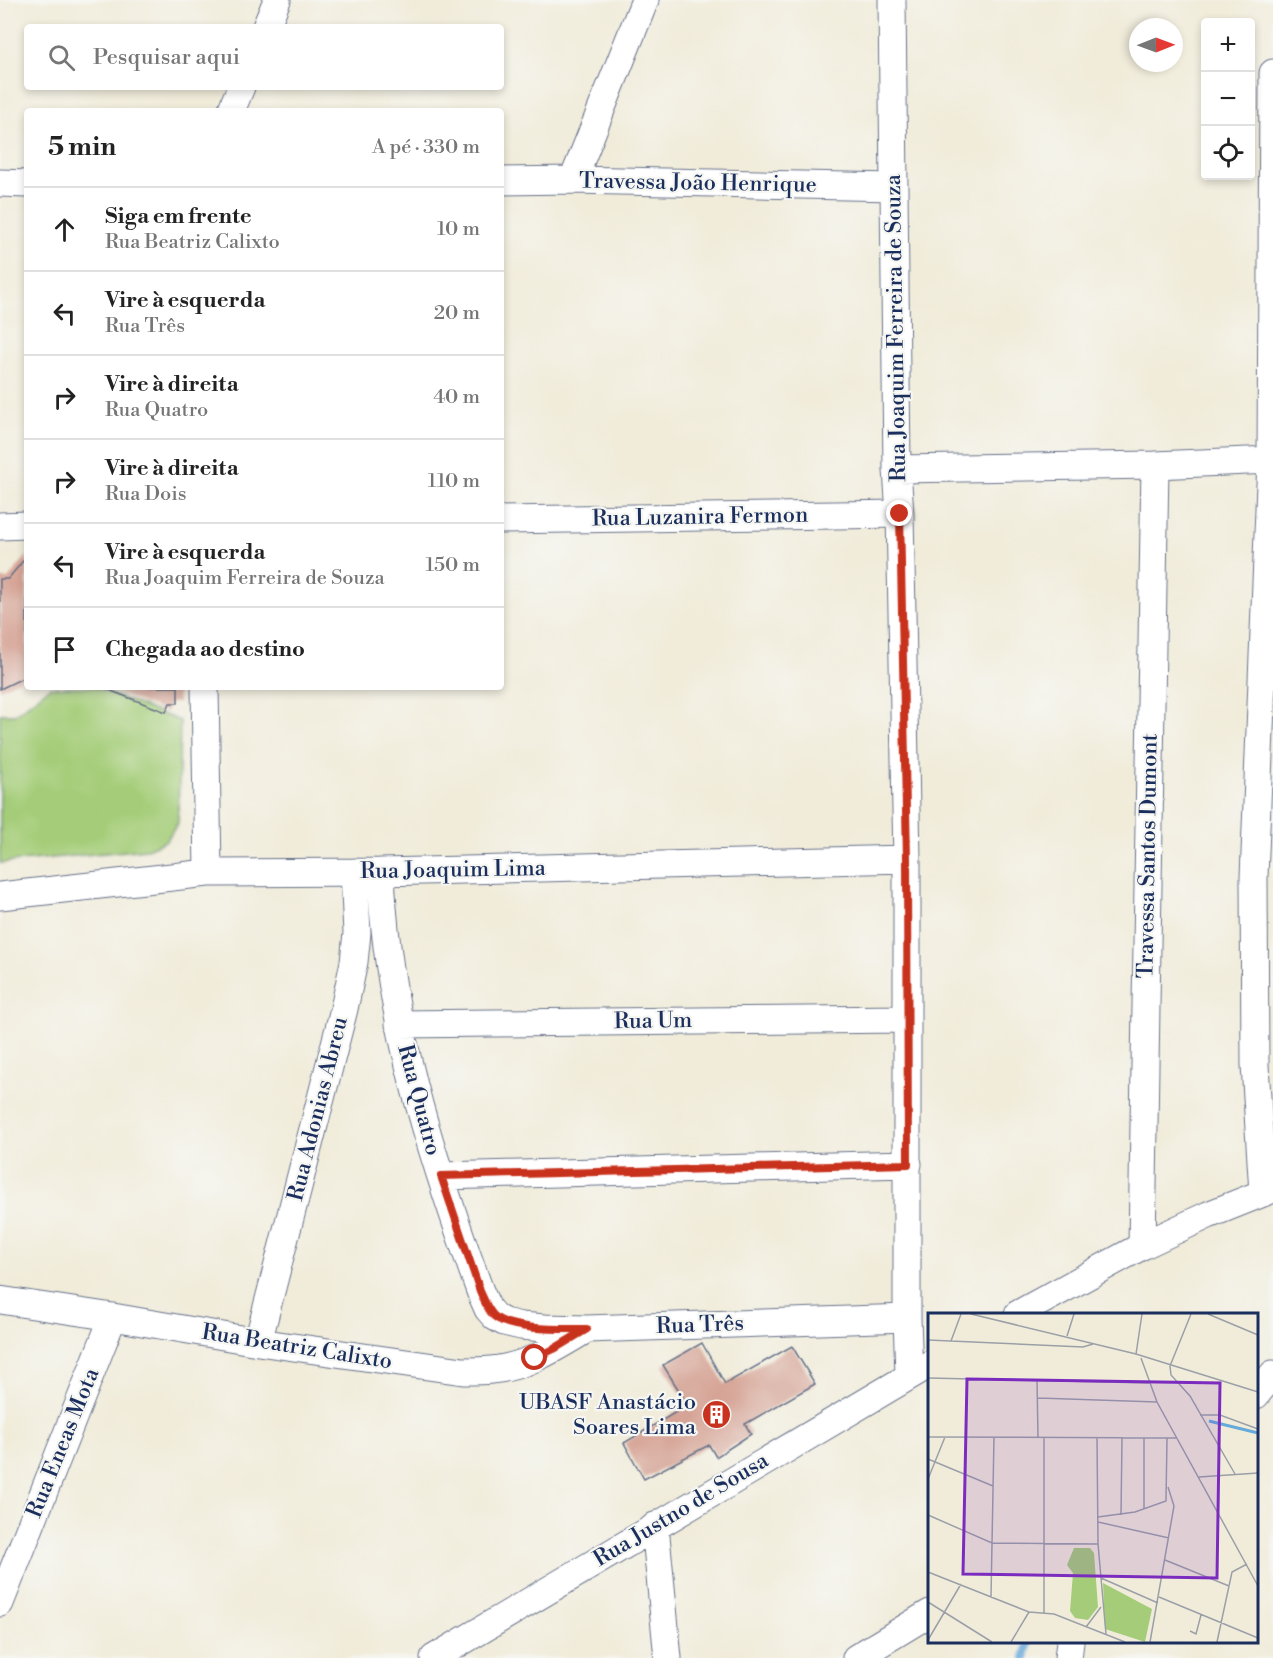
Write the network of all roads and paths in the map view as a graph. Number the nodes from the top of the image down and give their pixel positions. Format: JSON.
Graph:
{"nodes":[{"id":1,"x":278,"y":0,"type":"edge"},
{"id":2,"x":645,"y":0,"type":"edge"},
{"id":3,"x":892,"y":0,"type":"edge"},
{"id":4,"x":267,"y":24,"type":"edge"},
{"id":5,"x":1273,"y":73,"type":"edge"},
{"id":6,"x":240,"y":90,"type":"edge"},
{"id":7,"x":232,"y":108,"type":"edge"},
{"id":8,"x":573,"y":180,"type":"junction"},
{"id":9,"x":504,"y":181,"type":"edge"},
{"id":10,"x":0,"y":183,"type":"edge"},
{"id":11,"x":24,"y":184,"type":"edge"},
{"id":12,"x":894,"y":187,"type":"junction"},
{"id":13,"x":1271,"y":460,"type":"junction"},
{"id":14,"x":1155,"y":465,"type":"junction"},
{"id":15,"x":897,"y":470,"type":"junction"},
{"id":16,"x":900,"y":514,"type":"junction"},
{"id":17,"x":504,"y":520,"type":"edge"},
{"id":18,"x":24,"y":525,"type":"edge"},
{"id":19,"x":0,"y":526,"type":"edge"},
{"id":20,"x":205,"y":690,"type":"edge"},
{"id":21,"x":907,"y":859,"type":"junction"},
{"id":22,"x":354,"y":872,"type":"junction"},
{"id":23,"x":381,"y":872,"type":"junction"},
{"id":24,"x":208,"y":873,"type":"junction"},
{"id":25,"x":0,"y":896,"type":"edge"},
{"id":26,"x":907,"y":1019,"type":"junction"},
{"id":27,"x":399,"y":1024,"type":"junction"},
{"id":28,"x":908,"y":1164,"type":"junction"},
{"id":29,"x":441,"y":1176,"type":"junction"},
{"id":30,"x":1268,"y":1191,"type":"edge"},
{"id":31,"x":1142,"y":1246,"type":"junction"},
{"id":32,"x":0,"y":1300,"type":"edge"},
{"id":33,"x":1020,"y":1313,"type":"edge"},
{"id":34,"x":113,"y":1317,"type":"junction"},
{"id":35,"x":495,"y":1317,"type":"joint"},
{"id":36,"x":907,"y":1318,"type":"junction"},
{"id":37,"x":587,"y":1329,"type":"junction"},
{"id":38,"x":258,"y":1342,"type":"junction"},
{"id":39,"x":919,"y":1369,"type":"edge"},
{"id":40,"x":1273,"y":1374,"type":"edge"},
{"id":41,"x":1258,"y":1394,"type":"edge"},
{"id":42,"x":655,"y":1526,"type":"junction"},
{"id":43,"x":0,"y":1603,"type":"edge"},
{"id":44,"x":928,"y":1613,"type":"edge"},
{"id":45,"x":1070,"y":1643,"type":"edge"},
{"id":46,"x":434,"y":1658,"type":"edge"},
{"id":47,"x":668,"y":1658,"type":"edge"},
{"id":48,"x":856,"y":1658,"type":"edge"},
{"id":49,"x":1068,"y":1658,"type":"edge"}],
"edges":[{"from":1,"to":4,"type":"street"},
{"from":2,"to":8,"type":"street"},
{"from":3,"to":12,"type":"street","name":"Rua Joaquim Ferreira de Souza"},
{"from":5,"to":13,"type":"street"},
{"from":6,"to":7,"type":"street"},
{"from":8,"to":9,"type":"street","name":"Travessa João Henrique"},
{"from":8,"to":12,"type":"street","name":"Travessa João Henrique"},
{"from":10,"to":11,"type":"street"},
{"from":12,"to":15,"type":"street","name":"Rua Joaquim Ferreira de Souza"},
{"from":13,"to":14,"type":"street"},
{"from":13,"to":30,"type":"street"},
{"from":14,"to":15,"type":"street"},
{"from":14,"to":31,"type":"street","name":"Travessa Santos Dumont"},
{"from":15,"to":16,"type":"street","name":"Rua Joaquim Ferreira de Souza"},
{"from":16,"to":17,"type":"street","name":"Rua Luzanira Fermon"},
{"from":16,"to":21,"type":"street","name":"Rua Joaquim Ferreira de Souza"},
{"from":18,"to":19,"type":"street"},
{"from":20,"to":24,"type":"street"},
{"from":21,"to":23,"type":"street","name":"Rua Joaquim Lima"},
{"from":21,"to":26,"type":"street","name":"Rua Joaquim Ferreira de Souza"},
{"from":22,"to":23,"type":"street","name":"Rua Joaquim Lima"},
{"from":22,"to":24,"type":"street","name":"Rua Joaquim Lima"},
{"from":22,"to":38,"type":"street","name":"Rua Adonias Abreu"},
{"from":23,"to":27,"type":"street","name":"Rua Quatro"},
{"from":24,"to":25,"type":"street","name":"Rua Joaquim Lima"},
{"from":26,"to":27,"type":"street","name":"Rua Um"},
{"from":26,"to":28,"type":"street","name":"Rua Joaquim Ferreira de Souza"},
{"from":27,"to":29,"type":"street","name":"Rua Quatro"},
{"from":28,"to":29,"type":"street"},
{"from":28,"to":36,"type":"street","name":"Rua Joaquim Ferreira de Souza"},
{"from":29,"to":35,"type":"street","name":"Rua Quatro"},
{"from":30,"to":31,"type":"street"},
{"from":31,"to":33,"type":"street"},
{"from":32,"to":34,"type":"street","name":"Rua Beatriz Calixto"},
{"from":34,"to":38,"type":"street","name":"Rua Beatriz Calixto"},
{"from":34,"to":43,"type":"street","name":"Rua Eneas Mota"},
{"from":35,"to":37,"type":"street","name":"Rua Três"},
{"from":36,"to":37,"type":"street","name":"Rua Três"},
{"from":36,"to":39,"type":"street","name":"Rua Joaquim Ferreira de Souza"},
{"from":37,"to":38,"type":"street","name":"Rua Beatriz Calixto"},
{"from":39,"to":42,"type":"street","name":"Rua Justno de Sousa"},
{"from":40,"to":41,"type":"street"},
{"from":42,"to":46,"type":"street","name":"Rua Justno de Sousa"},
{"from":42,"to":47,"type":"street"},
{"from":44,"to":48,"type":"street"},
{"from":45,"to":49,"type":"street"}]}
